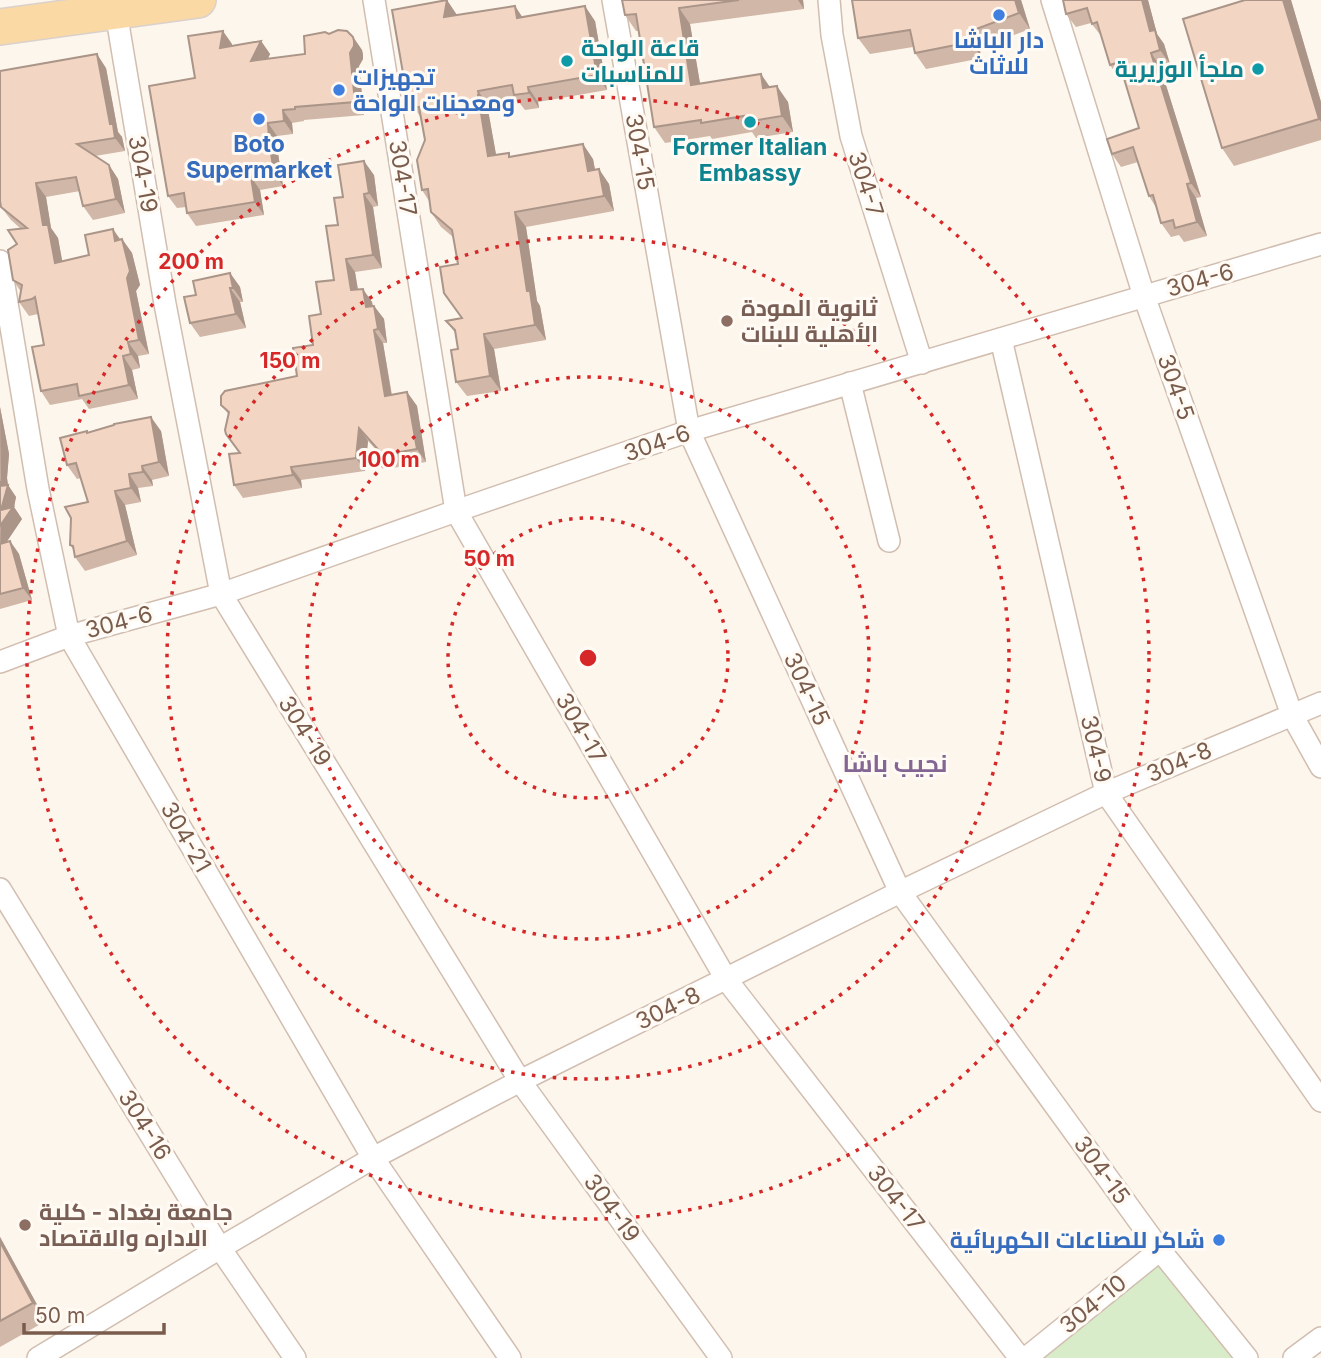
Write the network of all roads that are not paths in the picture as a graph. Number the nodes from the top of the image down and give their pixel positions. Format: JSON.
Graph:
{"nodes":[{"id":1,"x":198,"y":0,"type":"edge"},
{"id":2,"x":374,"y":0,"type":"edge"},
{"id":3,"x":613,"y":0,"type":"edge"},
{"id":4,"x":829,"y":0,"type":"edge"},
{"id":5,"x":1052,"y":0,"type":"edge"},
{"id":6,"x":116,"y":12,"type":"junction"},
{"id":7,"x":0,"y":27,"type":"edge"},
{"id":8,"x":1321,"y":244,"type":"edge"},
{"id":9,"x":0,"y":261,"type":"edge"},
{"id":10,"x":1144,"y":296,"type":"junction"},
{"id":11,"x":1001,"y":339,"type":"junction"},
{"id":12,"x":922,"y":363,"type":"junction"},
{"id":13,"x":850,"y":383,"type":"junction"},
{"id":14,"x":689,"y":431,"type":"junction"},
{"id":15,"x":456,"y":511,"type":"junction"},
{"id":16,"x":889,"y":541,"type":"dead end"},
{"id":17,"x":221,"y":594,"type":"junction"},
{"id":18,"x":69,"y":636,"type":"junction"},
{"id":19,"x":0,"y":663,"type":"edge"},
{"id":20,"x":1321,"y":703,"type":"edge"},
{"id":21,"x":1292,"y":715,"type":"junction"},
{"id":22,"x":1321,"y":767,"type":"edge"},
{"id":23,"x":1106,"y":793,"type":"junction"},
{"id":24,"x":0,"y":889,"type":"edge"},
{"id":25,"x":900,"y":892,"type":"junction"},
{"id":26,"x":726,"y":979,"type":"junction"},
{"id":27,"x":520,"y":1081,"type":"junction"},
{"id":28,"x":1321,"y":1101,"type":"edge"},
{"id":29,"x":373,"y":1158,"type":"junction"},
{"id":30,"x":220,"y":1248,"type":"junction"},
{"id":31,"x":1160,"y":1250,"type":"junction"},
{"id":32,"x":1321,"y":1338,"type":"edge"},
{"id":33,"x":38,"y":1358,"type":"edge"},
{"id":34,"x":295,"y":1358,"type":"edge"},
{"id":35,"x":510,"y":1358,"type":"edge"},
{"id":36,"x":721,"y":1358,"type":"edge"},
{"id":37,"x":1020,"y":1358,"type":"edge"},
{"id":38,"x":1026,"y":1358,"type":"edge"},
{"id":39,"x":1247,"y":1358,"type":"edge"},
{"id":40,"x":1294,"y":1358,"type":"edge"}],
"edges":[{"from":1,"to":6,"type":"main road"},
{"from":2,"to":15,"type":"street","name":"304-17"},
{"from":3,"to":14,"type":"street","name":"304-15"},
{"from":4,"to":12,"type":"street","name":"304-7"},
{"from":5,"to":10,"type":"street","name":"304-5"},
{"from":6,"to":7,"type":"main road"},
{"from":6,"to":17,"type":"street","name":"304-19"},
{"from":8,"to":10,"type":"street","name":"304-6"},
{"from":9,"to":18,"type":"street","name":"304-21"},
{"from":10,"to":11,"type":"street","name":"304-6"},
{"from":10,"to":21,"type":"street","name":"304-5"},
{"from":11,"to":12,"type":"street","name":"304-6"},
{"from":11,"to":23,"type":"street","name":"304-9"},
{"from":12,"to":13,"type":"street","name":"304-6"},
{"from":13,"to":14,"type":"street","name":"304-6"},
{"from":13,"to":16,"type":"street"},
{"from":14,"to":15,"type":"street","name":"304-6"},
{"from":14,"to":25,"type":"street","name":"304-15"},
{"from":15,"to":17,"type":"street","name":"304-6"},
{"from":15,"to":26,"type":"street","name":"304-17"},
{"from":17,"to":18,"type":"street","name":"304-6"},
{"from":17,"to":27,"type":"street","name":"304-19"},
{"from":18,"to":19,"type":"street","name":"304-6"},
{"from":18,"to":29,"type":"street","name":"304-21"},
{"from":20,"to":21,"type":"street","name":"304-8"},
{"from":21,"to":22,"type":"street","name":"304-5"},
{"from":21,"to":23,"type":"street","name":"304-8"},
{"from":23,"to":25,"type":"street","name":"304-8"},
{"from":23,"to":28,"type":"street","name":"304-9"},
{"from":24,"to":30,"type":"street","name":"304-16"},
{"from":25,"to":26,"type":"street","name":"304-8"},
{"from":25,"to":31,"type":"street","name":"304-15"},
{"from":26,"to":27,"type":"street","name":"304-8"},
{"from":26,"to":37,"type":"street","name":"304-17"},
{"from":27,"to":29,"type":"street","name":"304-8"},
{"from":27,"to":36,"type":"street","name":"304-19"},
{"from":29,"to":30,"type":"street","name":"304-8"},
{"from":29,"to":35,"type":"street","name":"304-21"},
{"from":30,"to":33,"type":"street","name":"304-8"},
{"from":30,"to":34,"type":"street","name":"304-16"},
{"from":31,"to":38,"type":"street","name":"304-10"},
{"from":31,"to":39,"type":"street","name":"304-15"},
{"from":32,"to":40,"type":"street"}]}
